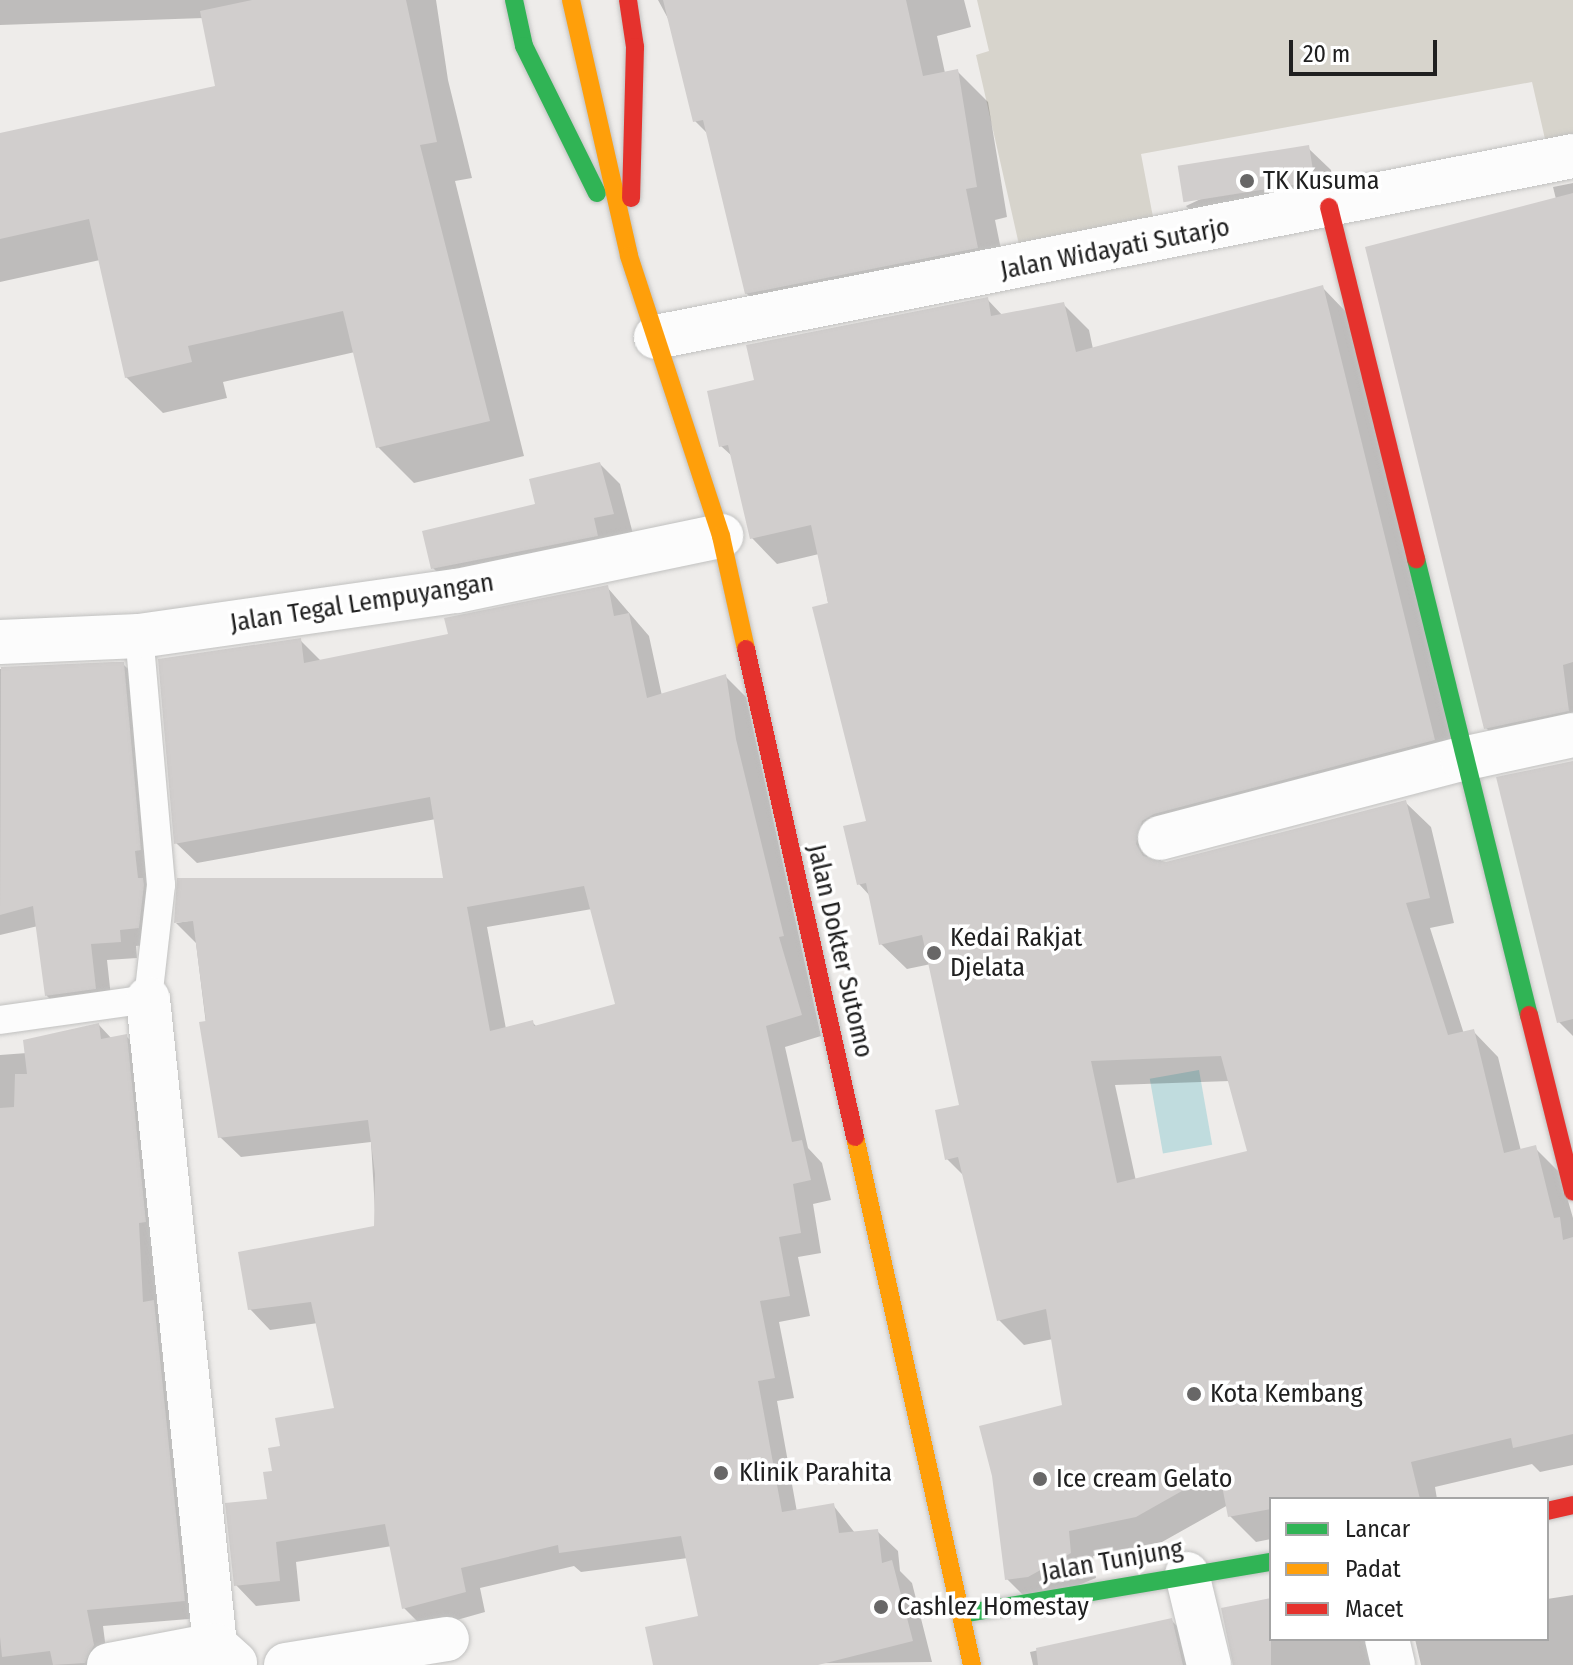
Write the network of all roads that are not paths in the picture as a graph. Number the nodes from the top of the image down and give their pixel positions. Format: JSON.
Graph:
{"nodes":[{"id":1,"x":514,"y":0,"type":"edge"},
{"id":2,"x":571,"y":0,"type":"edge"},
{"id":3,"x":628,"y":0,"type":"edge"},
{"id":4,"x":1573,"y":156,"type":"edge"},
{"id":5,"x":1329,"y":207,"type":"junction"},
{"id":6,"x":629,"y":256,"type":"junction"},
{"id":7,"x":656,"y":337,"type":"junction"},
{"id":8,"x":721,"y":536,"type":"junction"},
{"id":9,"x":139,"y":636,"type":"junction"},
{"id":10,"x":0,"y":642,"type":"edge"},
{"id":11,"x":1573,"y":735,"type":"edge"},
{"id":12,"x":1462,"y":759,"type":"junction"},
{"id":13,"x":1160,"y":838,"type":"dead end"},
{"id":14,"x":148,"y":999,"type":"junction"},
{"id":15,"x":0,"y":1020,"type":"edge"},
{"id":16,"x":1573,"y":1192,"type":"edge"},
{"id":17,"x":1573,"y":1505,"type":"edge"},
{"id":18,"x":1549,"y":1511,"type":"edge"},
{"id":19,"x":1269,"y":1562,"type":"edge"},
{"id":20,"x":1187,"y":1574,"type":"junction"},
{"id":21,"x":962,"y":1614,"type":"junction"},
{"id":22,"x":447,"y":1639,"type":"dead end"},
{"id":23,"x":1387,"y":1641,"type":"edge"},
{"id":24,"x":226,"y":1655,"type":"edge"},
{"id":25,"x":109,"y":1665,"type":"edge"},
{"id":26,"x":286,"y":1665,"type":"edge"},
{"id":27,"x":972,"y":1665,"type":"edge"},
{"id":28,"x":1209,"y":1665,"type":"edge"},
{"id":29,"x":1393,"y":1665,"type":"edge"}],
"edges":[{"from":1,"to":6,"type":"main road","name":"Jalan Dokter Sutomo"},
{"from":2,"to":6,"type":"main road","name":"Jalan Dokter Sutomo"},
{"from":3,"to":6,"type":"main road","name":"Jalan Dokter Sutomo"},
{"from":4,"to":5,"type":"street","name":"Jalan Widayati Sutarjo"},
{"from":5,"to":7,"type":"street","name":"Jalan Widayati Sutarjo"},
{"from":5,"to":12,"type":"main road"},
{"from":6,"to":7,"type":"main road","name":"Jalan Dokter Sutomo"},
{"from":7,"to":8,"type":"main road","name":"Jalan Dokter Sutomo"},
{"from":8,"to":9,"type":"street","name":"Jalan Tegal Lempuyangan"},
{"from":8,"to":21,"type":"main road","name":"Jalan Dokter Sutomo"},
{"from":9,"to":10,"type":"street","name":"Jalan Tegal Lempuyangan"},
{"from":9,"to":14,"type":"lane"},
{"from":11,"to":12,"type":"street"},
{"from":12,"to":13,"type":"street"},
{"from":12,"to":16,"type":"main road"},
{"from":14,"to":15,"type":"lane"},
{"from":14,"to":24,"type":"street"},
{"from":17,"to":18,"type":"main road"},
{"from":19,"to":20,"type":"main road","name":"Jalan Tunjung"},
{"from":20,"to":21,"type":"main road","name":"Jalan Tunjung"},
{"from":20,"to":28,"type":"street"},
{"from":21,"to":27,"type":"main road","name":"Jalan Dokter Sutomo"},
{"from":22,"to":26,"type":"street"},
{"from":23,"to":29,"type":"street"},
{"from":24,"to":25,"type":"street"}]}
